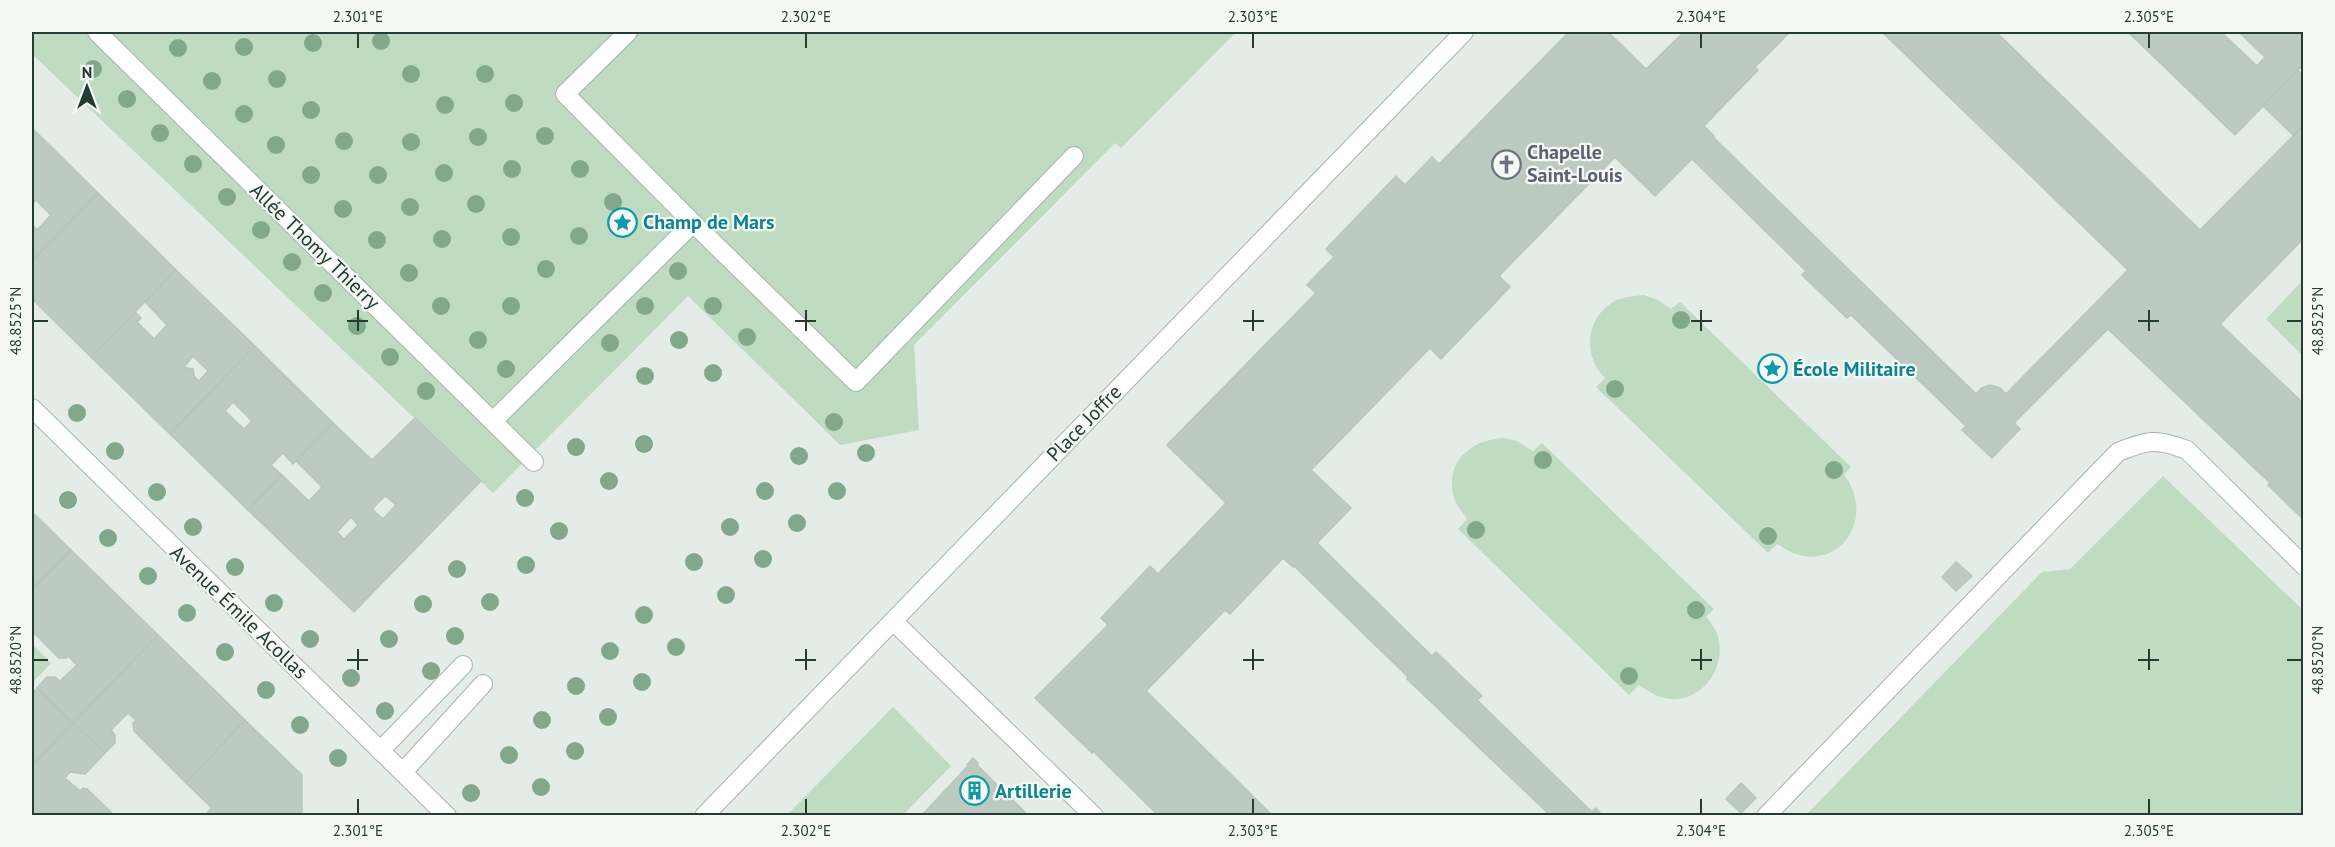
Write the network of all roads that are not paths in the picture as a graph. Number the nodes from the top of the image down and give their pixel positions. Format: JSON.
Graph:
{"nodes":[{"id":1,"x":97,"y":32,"type":"edge"},
{"id":2,"x":628,"y":32,"type":"edge"},
{"id":3,"x":1464,"y":32,"type":"edge"},
{"id":4,"x":1074,"y":156,"type":"dead end"},
{"id":5,"x":693,"y":223,"type":"junction"},
{"id":6,"x":32,"y":408,"type":"edge"},
{"id":7,"x":493,"y":421,"type":"junction"},
{"id":8,"x":534,"y":462,"type":"dead end"},
{"id":9,"x":2304,"y":566,"type":"edge"},
{"id":10,"x":893,"y":621,"type":"junction"},
{"id":11,"x":463,"y":665,"type":"dead end"},
{"id":12,"x":483,"y":684,"type":"dead end"},
{"id":13,"x":380,"y":751,"type":"junction"},
{"id":14,"x":402,"y":772,"type":"junction"},
{"id":15,"x":447,"y":816,"type":"edge"},
{"id":16,"x":704,"y":816,"type":"edge"},
{"id":17,"x":1095,"y":816,"type":"edge"},
{"id":18,"x":1766,"y":816,"type":"edge"}],
"edges":[{"from":1,"to":7,"type":"street","name":"Allée Thomy Thierry"},
{"from":2,"to":5,"type":"street"},
{"from":3,"to":10,"type":"street","name":"Place Joffre"},
{"from":4,"to":5,"type":"street"},
{"from":5,"to":7,"type":"street"},
{"from":6,"to":13,"type":"street","name":"Avenue Émile Acollas"},
{"from":7,"to":8,"type":"street","name":"Allée Thomy Thierry"},
{"from":9,"to":18,"type":"street"},
{"from":10,"to":16,"type":"street","name":"Place Joffre"},
{"from":10,"to":17,"type":"street"},
{"from":11,"to":13,"type":"street"},
{"from":12,"to":14,"type":"street"},
{"from":13,"to":14,"type":"street","name":"Avenue Émile Acollas"},
{"from":14,"to":15,"type":"street","name":"Avenue Émile Acollas"}]}
